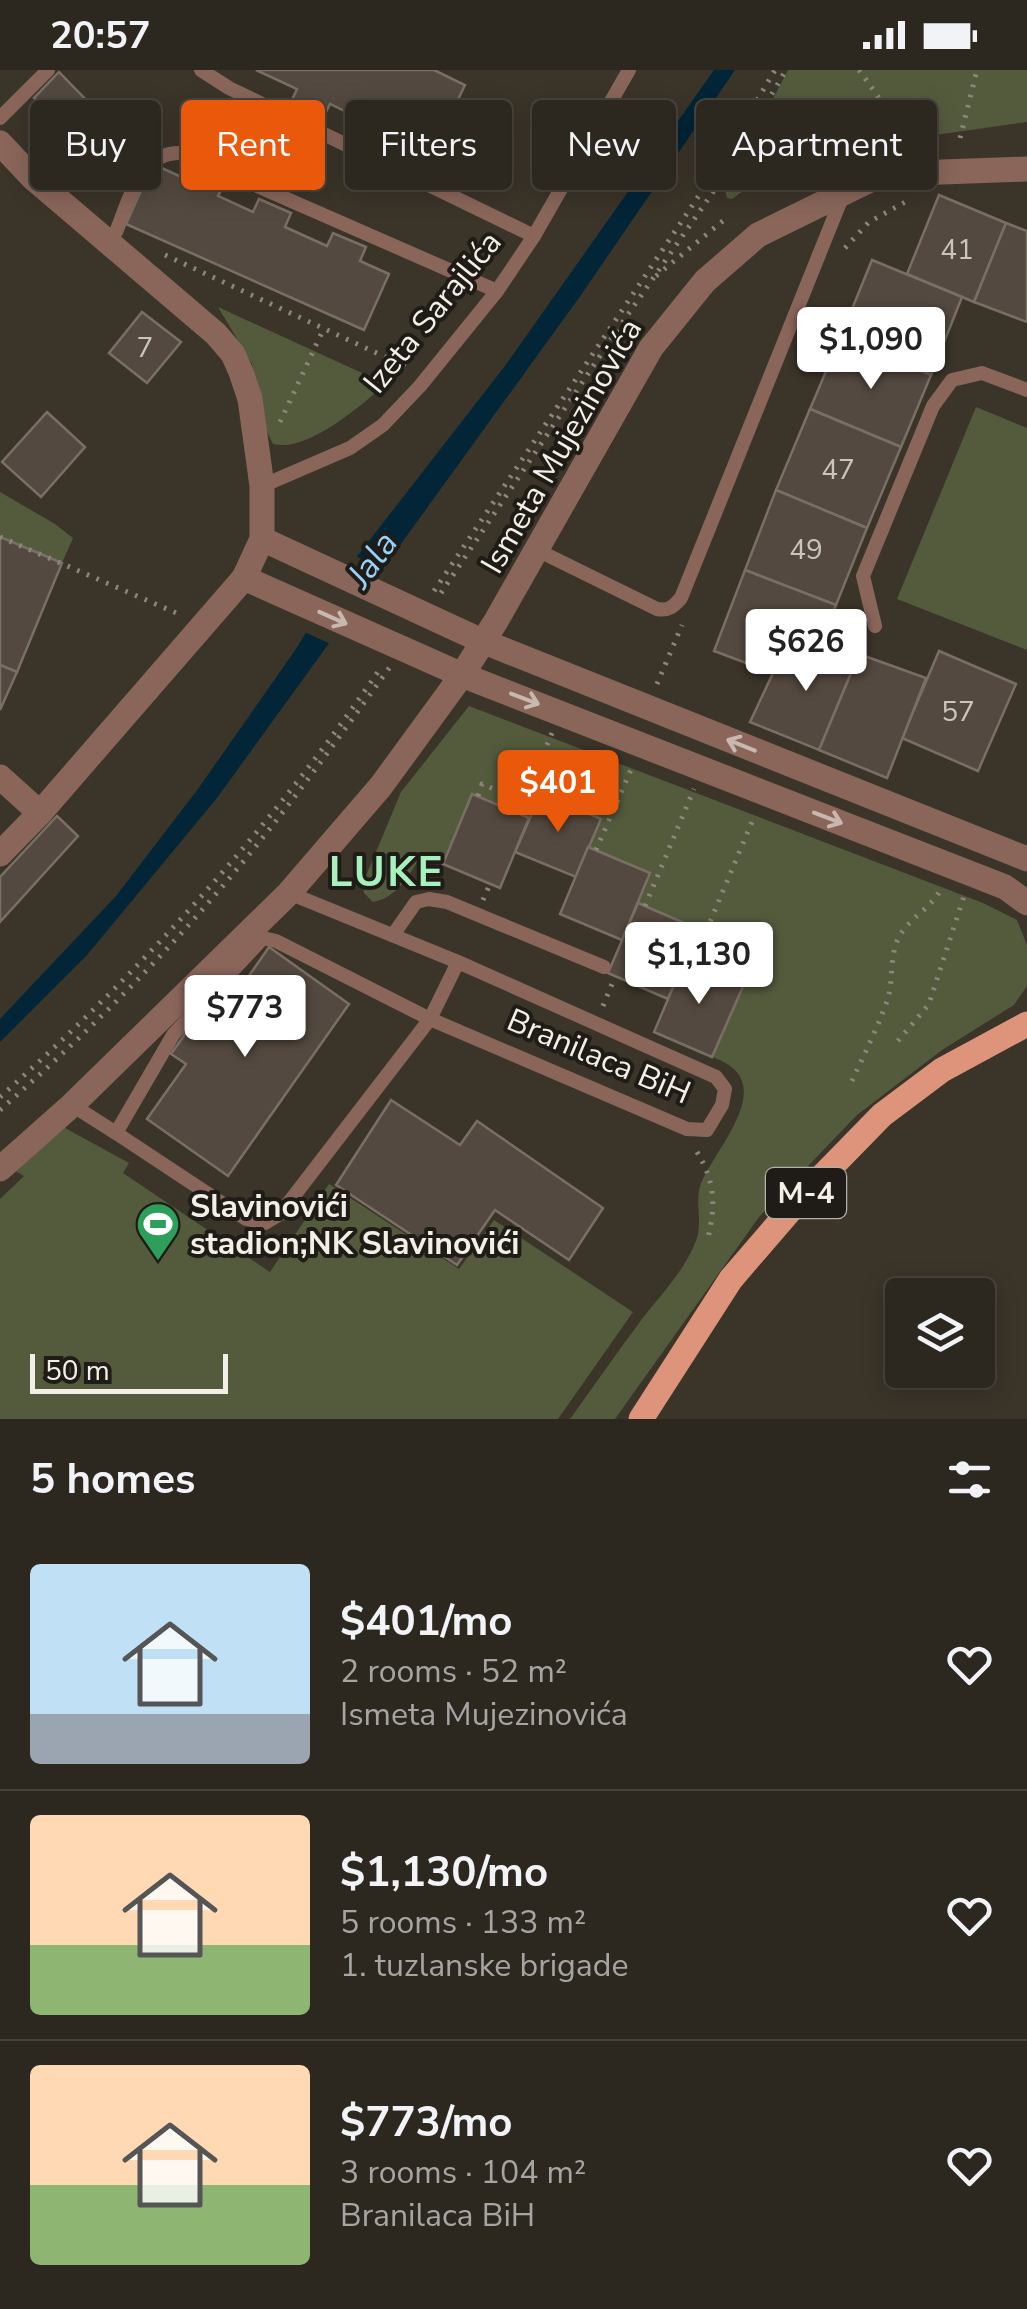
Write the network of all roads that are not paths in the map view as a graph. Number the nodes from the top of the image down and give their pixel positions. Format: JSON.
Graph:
{"nodes":[{"id":1,"x":48,"y":70,"type":"edge"},
{"id":2,"x":200,"y":70,"type":"edge"},
{"id":3,"x":629,"y":70,"type":"edge"},
{"id":4,"x":0,"y":118,"type":"edge"},
{"id":5,"x":0,"y":143,"type":"edge"},
{"id":6,"x":1027,"y":169,"type":"edge"},
{"id":7,"x":937,"y":172,"type":"edge"},
{"id":8,"x":845,"y":190,"type":"joint"},
{"id":9,"x":116,"y":232,"type":"road end"},
{"id":10,"x":534,"y":236,"type":"junction"},
{"id":11,"x":497,"y":291,"type":"junction"},
{"id":12,"x":1027,"y":390,"type":"edge"},
{"id":13,"x":262,"y":486,"type":"junction"},
{"id":14,"x":262,"y":539,"type":"junction"},
{"id":15,"x":536,"y":550,"type":"junction"},
{"id":16,"x":244,"y":578,"type":"junction"},
{"id":17,"x":875,"y":626,"type":"dead end"},
{"id":18,"x":482,"y":641,"type":"junction"},
{"id":19,"x":462,"y":674,"type":"junction"},
{"id":20,"x":0,"y":777,"type":"edge"},
{"id":21,"x":40,"y":813,"type":"junction"},
{"id":22,"x":0,"y":854,"type":"edge"},
{"id":23,"x":1027,"y":858,"type":"edge"},
{"id":24,"x":289,"y":893,"type":"junction"},
{"id":25,"x":1027,"y":903,"type":"edge"},
{"id":26,"x":393,"y":936,"type":"junction"},
{"id":27,"x":458,"y":962,"type":"junction"},
{"id":28,"x":610,"y":972,"type":"road end"},
{"id":29,"x":430,"y":1019,"type":"junction"},
{"id":30,"x":1027,"y":1024,"type":"edge"},
{"id":31,"x":72,"y":1105,"type":"junction"},
{"id":32,"x":116,"y":1133,"type":"junction"},
{"id":33,"x":0,"y":1169,"type":"edge"},
{"id":34,"x":642,"y":1419,"type":"edge"}],
"edges":[{"from":1,"to":4,"type":"lane"},
{"from":2,"to":10,"type":"lane"},
{"from":3,"to":10,"type":"lane","name":"Izeta Sarajlića"},
{"from":5,"to":13,"type":"street"},
{"from":6,"to":7,"type":"street","name":"Ismeta Mujezinovića"},
{"from":8,"to":15,"type":"street","name":"Ismeta Mujezinovića"},
{"from":8,"to":15,"type":"lane"},
{"from":9,"to":11,"type":"lane"},
{"from":10,"to":11,"type":"lane","name":"Izeta Sarajlića"},
{"from":11,"to":13,"type":"lane","name":"Izeta Sarajlića"},
{"from":12,"to":17,"type":"lane"},
{"from":13,"to":14,"type":"street"},
{"from":14,"to":16,"type":"street"},
{"from":14,"to":18,"type":"street"},
{"from":15,"to":18,"type":"street","name":"Ismeta Mujezinovića"},
{"from":16,"to":19,"type":"street","one_way":true},
{"from":16,"to":21,"type":"street"},
{"from":18,"to":19,"type":"street","name":"Ismeta Mujezinovića"},
{"from":23,"to":18,"type":"street","one_way":true},
{"from":19,"to":24,"type":"street"},
{"from":19,"to":25,"type":"street","one_way":true},
{"from":20,"to":21,"type":"street"},
{"from":21,"to":22,"type":"street"},
{"from":24,"to":26,"type":"lane","name":"Branilaca BiH"},
{"from":24,"to":31,"type":"street"},
{"from":26,"to":27,"type":"lane","name":"Branilaca BiH"},
{"from":26,"to":28,"type":"lane"},
{"from":27,"to":29,"type":"lane"},
{"from":27,"to":29,"type":"lane","name":"Branilaca BiH"},
{"from":29,"to":32,"type":"lane"},
{"from":29,"to":32,"type":"lane"},
{"from":30,"to":34,"type":"main road","number":"M-4"},
{"from":31,"to":32,"type":"lane"},
{"from":31,"to":33,"type":"street"}]}
